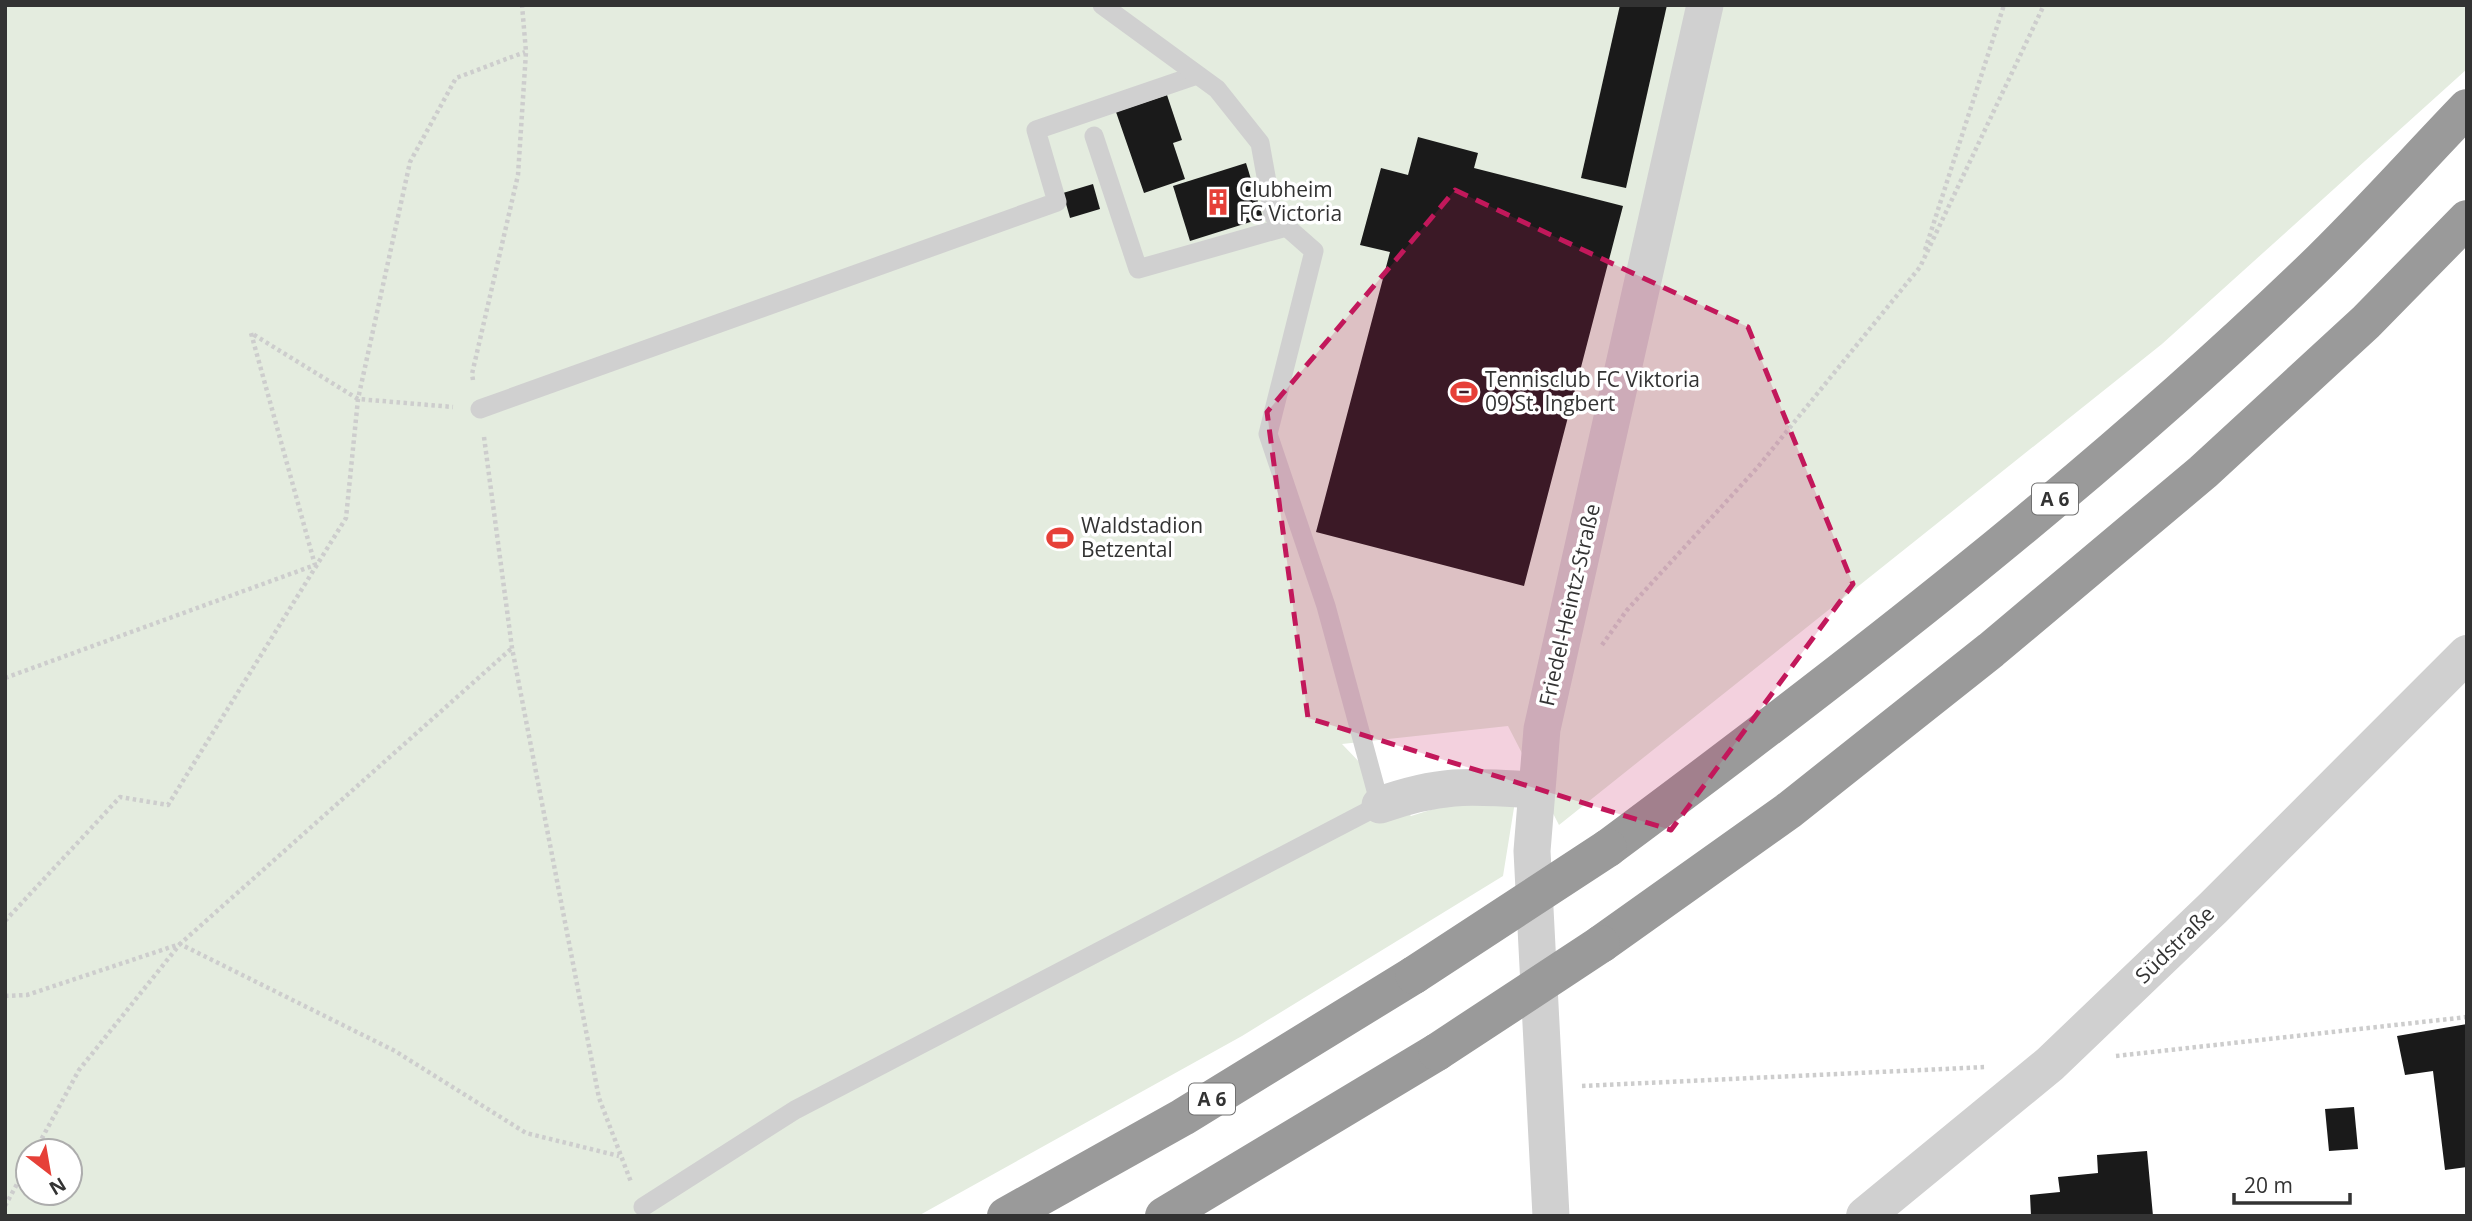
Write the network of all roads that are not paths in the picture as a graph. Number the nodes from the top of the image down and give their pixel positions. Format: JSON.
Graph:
{"nodes":[{"id":1,"x":1102,"y":5,"type":"edge"},
{"id":2,"x":1705,"y":5,"type":"edge"},
{"id":3,"x":1197,"y":75,"type":"junction"},
{"id":4,"x":2467,"y":108,"type":"edge"},
{"id":5,"x":1094,"y":136,"type":"dead end"},
{"id":6,"x":2467,"y":219,"type":"edge"},
{"id":7,"x":1286,"y":227,"type":"junction"},
{"id":8,"x":481,"y":409,"type":"road end"},
{"id":9,"x":2467,"y":653,"type":"edge"},
{"id":10,"x":1535,"y":790,"type":"junction"},
{"id":11,"x":1380,"y":806,"type":"junction"},
{"id":12,"x":643,"y":1207,"type":"road end"},
{"id":13,"x":1006,"y":1216,"type":"edge"},
{"id":14,"x":1164,"y":1216,"type":"edge"},
{"id":15,"x":1551,"y":1216,"type":"edge"},
{"id":16,"x":1865,"y":1216,"type":"edge"}],
"edges":[{"from":1,"to":3,"type":"lane"},
{"from":2,"to":10,"type":"street","name":"Friedel-Heintz-Straße"},
{"from":3,"to":7,"type":"lane"},
{"from":3,"to":8,"type":"lane"},
{"from":4,"to":13,"type":"highway","number":"A 6","bridge":true},
{"from":5,"to":7,"type":"lane"},
{"from":6,"to":14,"type":"highway","bridge":true},
{"from":7,"to":11,"type":"lane"},
{"from":9,"to":16,"type":"street","name":"Südstraße"},
{"from":10,"to":11,"type":"street"},
{"from":10,"to":15,"type":"street","name":"Friedel-Heintz-Straße"},
{"from":11,"to":12,"type":"lane"}]}
